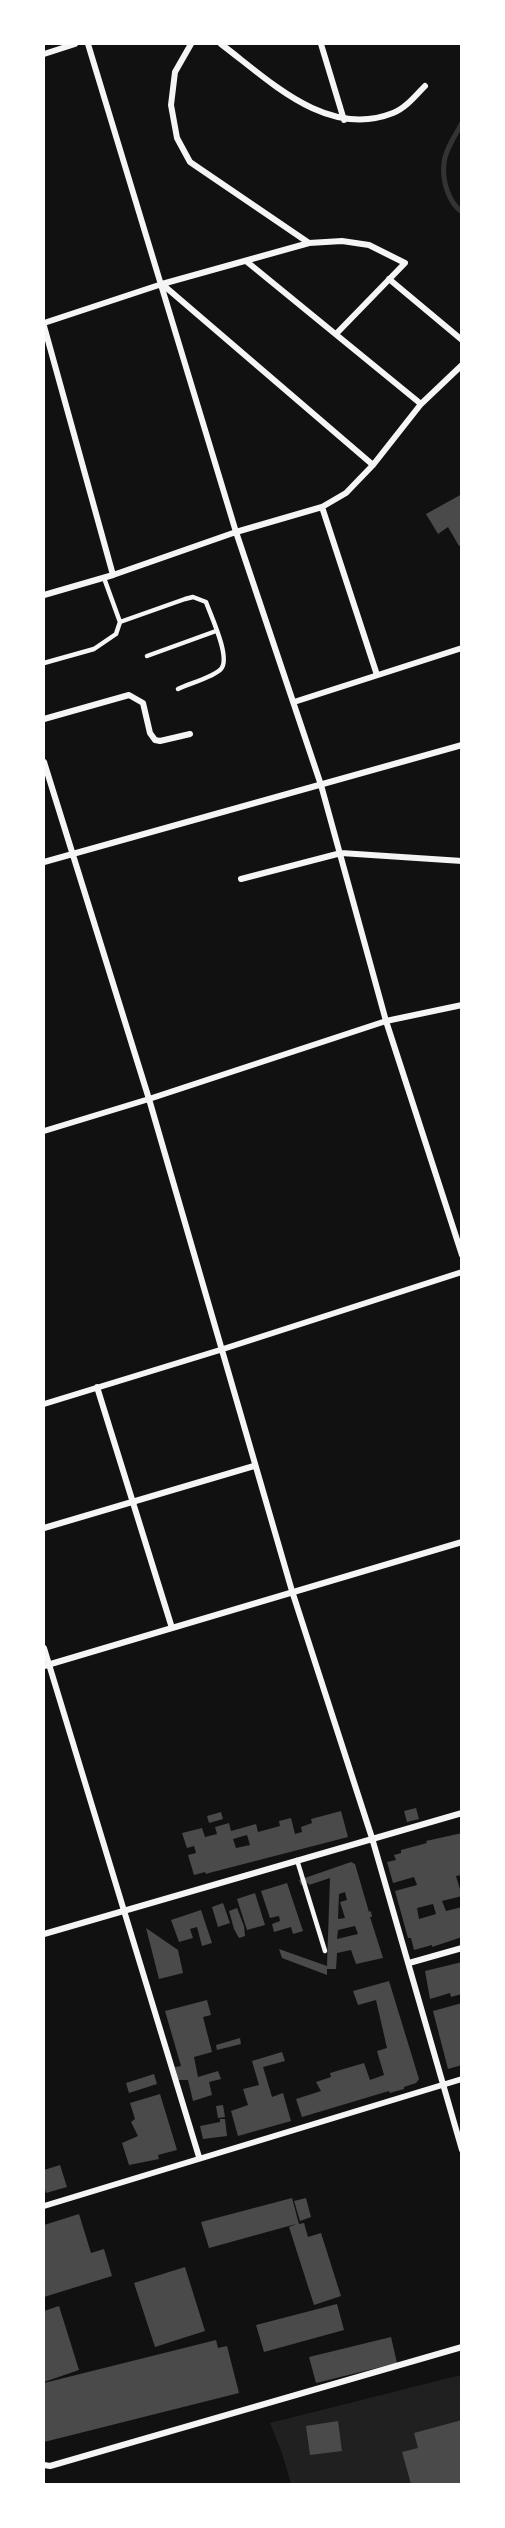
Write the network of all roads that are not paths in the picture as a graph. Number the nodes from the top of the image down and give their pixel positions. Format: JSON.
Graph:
{"nodes":[{"id":1,"x":75,"y":44,"type":"edge"},
{"id":2,"x":88,"y":44,"type":"edge"},
{"id":3,"x":191,"y":44,"type":"edge"},
{"id":4,"x":221,"y":44,"type":"edge"},
{"id":5,"x":321,"y":44,"type":"edge"},
{"id":6,"x":44,"y":54,"type":"edge"},
{"id":7,"x":425,"y":86,"type":"dead end"},
{"id":8,"x":344,"y":120,"type":"junction"},
{"id":9,"x":309,"y":243,"type":"junction"},
{"id":10,"x":246,"y":261,"type":"junction"},
{"id":11,"x":389,"y":279,"type":"junction"},
{"id":12,"x":162,"y":284,"type":"junction"},
{"id":13,"x":44,"y":325,"type":"edge"},
{"id":14,"x":336,"y":334,"type":"junction"},
{"id":15,"x":462,"y":340,"type":"edge"},
{"id":16,"x":462,"y":365,"type":"edge"},
{"id":17,"x":422,"y":404,"type":"junction"},
{"id":18,"x":373,"y":465,"type":"junction"},
{"id":19,"x":322,"y":507,"type":"junction"},
{"id":20,"x":236,"y":532,"type":"junction"},
{"id":21,"x":113,"y":575,"type":"junction"},
{"id":22,"x":104,"y":578,"type":"junction"},
{"id":23,"x":44,"y":595,"type":"edge"},
{"id":24,"x":120,"y":622,"type":"junction"},
{"id":25,"x":216,"y":631,"type":"junction"},
{"id":26,"x":462,"y":648,"type":"edge"},
{"id":27,"x":147,"y":656,"type":"dead end"},
{"id":28,"x":44,"y":663,"type":"edge"},
{"id":29,"x":377,"y":675,"type":"junction"},
{"id":30,"x":178,"y":689,"type":"dead end"},
{"id":31,"x":294,"y":702,"type":"junction"},
{"id":32,"x":44,"y":719,"type":"edge"},
{"id":33,"x":190,"y":735,"type":"dead end"},
{"id":34,"x":462,"y":745,"type":"edge"},
{"id":35,"x":44,"y":762,"type":"edge"},
{"id":36,"x":321,"y":785,"type":"junction"},
{"id":37,"x":341,"y":853,"type":"junction"},
{"id":38,"x":71,"y":854,"type":"junction"},
{"id":39,"x":462,"y":861,"type":"edge"},
{"id":40,"x":44,"y":862,"type":"edge"},
{"id":41,"x":241,"y":879,"type":"dead end"},
{"id":42,"x":462,"y":1005,"type":"edge"},
{"id":43,"x":386,"y":1021,"type":"junction"},
{"id":44,"x":149,"y":1100,"type":"junction"},
{"id":45,"x":44,"y":1131,"type":"edge"},
{"id":46,"x":462,"y":1255,"type":"edge"},
{"id":47,"x":462,"y":1272,"type":"edge"},
{"id":48,"x":220,"y":1350,"type":"junction"},
{"id":49,"x":97,"y":1388,"type":"junction"},
{"id":50,"x":44,"y":1404,"type":"edge"},
{"id":51,"x":254,"y":1466,"type":"junction"},
{"id":52,"x":133,"y":1502,"type":"junction"},
{"id":53,"x":44,"y":1528,"type":"edge"},
{"id":54,"x":462,"y":1542,"type":"edge"},
{"id":55,"x":291,"y":1591,"type":"junction"},
{"id":56,"x":172,"y":1628,"type":"junction"},
{"id":57,"x":44,"y":1648,"type":"edge"},
{"id":58,"x":46,"y":1665,"type":"edge"},
{"id":59,"x":462,"y":1814,"type":"edge"},
{"id":60,"x":372,"y":1838,"type":"junction"},
{"id":61,"x":297,"y":1860,"type":"junction"},
{"id":62,"x":122,"y":1911,"type":"junction"},
{"id":63,"x":44,"y":1934,"type":"edge"},
{"id":64,"x":462,"y":1948,"type":"edge"},
{"id":65,"x":325,"y":1951,"type":"dead end"},
{"id":66,"x":409,"y":1963,"type":"junction"},
{"id":67,"x":462,"y":2079,"type":"edge"},
{"id":68,"x":442,"y":2086,"type":"junction"},
{"id":69,"x":462,"y":2150,"type":"edge"},
{"id":70,"x":199,"y":2157,"type":"junction"},
{"id":71,"x":44,"y":2206,"type":"edge"},
{"id":72,"x":462,"y":2347,"type":"edge"},
{"id":73,"x":44,"y":2465,"type":"edge"}],
"edges":[{"from":1,"to":6,"type":"street"},
{"from":2,"to":12,"type":"street"},
{"from":3,"to":9,"type":"street"},
{"from":4,"to":8,"type":"street"},
{"from":5,"to":8,"type":"street"},
{"from":7,"to":8,"type":"street"},
{"from":9,"to":10,"type":"street"},
{"from":9,"to":11,"type":"street"},
{"from":10,"to":12,"type":"street"},
{"from":10,"to":14,"type":"street"},
{"from":11,"to":14,"type":"street"},
{"from":11,"to":15,"type":"street"},
{"from":12,"to":13,"type":"street"},
{"from":12,"to":18,"type":"street"},
{"from":12,"to":20,"type":"street"},
{"from":13,"to":21,"type":"street"},
{"from":14,"to":17,"type":"street"},
{"from":16,"to":17,"type":"street"},
{"from":17,"to":18,"type":"street"},
{"from":18,"to":19,"type":"street"},
{"from":19,"to":20,"type":"street"},
{"from":19,"to":29,"type":"street"},
{"from":20,"to":21,"type":"street"},
{"from":20,"to":31,"type":"street"},
{"from":21,"to":22,"type":"street"},
{"from":22,"to":23,"type":"street"},
{"from":22,"to":24,"type":"lane"},
{"from":24,"to":25,"type":"lane"},
{"from":24,"to":28,"type":"lane"},
{"from":25,"to":27,"type":"lane"},
{"from":25,"to":30,"type":"lane"},
{"from":26,"to":29,"type":"street"},
{"from":29,"to":31,"type":"street"},
{"from":31,"to":36,"type":"street"},
{"from":32,"to":33,"type":"street"},
{"from":34,"to":36,"type":"street"},
{"from":35,"to":38,"type":"street"},
{"from":36,"to":37,"type":"street"},
{"from":36,"to":38,"type":"street"},
{"from":37,"to":39,"type":"street"},
{"from":37,"to":41,"type":"street"},
{"from":37,"to":43,"type":"street"},
{"from":38,"to":40,"type":"street"},
{"from":38,"to":44,"type":"street"},
{"from":42,"to":43,"type":"street"},
{"from":43,"to":44,"type":"street"},
{"from":43,"to":46,"type":"street"},
{"from":44,"to":45,"type":"street"},
{"from":44,"to":48,"type":"street"},
{"from":47,"to":48,"type":"street"},
{"from":48,"to":49,"type":"street"},
{"from":48,"to":51,"type":"street"},
{"from":49,"to":50,"type":"street"},
{"from":49,"to":52,"type":"street"},
{"from":51,"to":52,"type":"street"},
{"from":51,"to":55,"type":"street"},
{"from":52,"to":53,"type":"street"},
{"from":52,"to":56,"type":"street"},
{"from":54,"to":55,"type":"street"},
{"from":55,"to":56,"type":"street"},
{"from":55,"to":60,"type":"street"},
{"from":56,"to":58,"type":"street"},
{"from":57,"to":58,"type":"street"},
{"from":58,"to":62,"type":"street"},
{"from":59,"to":60,"type":"street"},
{"from":60,"to":61,"type":"street"},
{"from":60,"to":66,"type":"street"},
{"from":61,"to":62,"type":"street"},
{"from":61,"to":65,"type":"lane"},
{"from":62,"to":63,"type":"street"},
{"from":62,"to":70,"type":"street"},
{"from":64,"to":66,"type":"street"},
{"from":66,"to":68,"type":"street"},
{"from":67,"to":68,"type":"street"},
{"from":68,"to":69,"type":"street"},
{"from":68,"to":70,"type":"street"},
{"from":70,"to":71,"type":"street"},
{"from":72,"to":73,"type":"street"}]}
